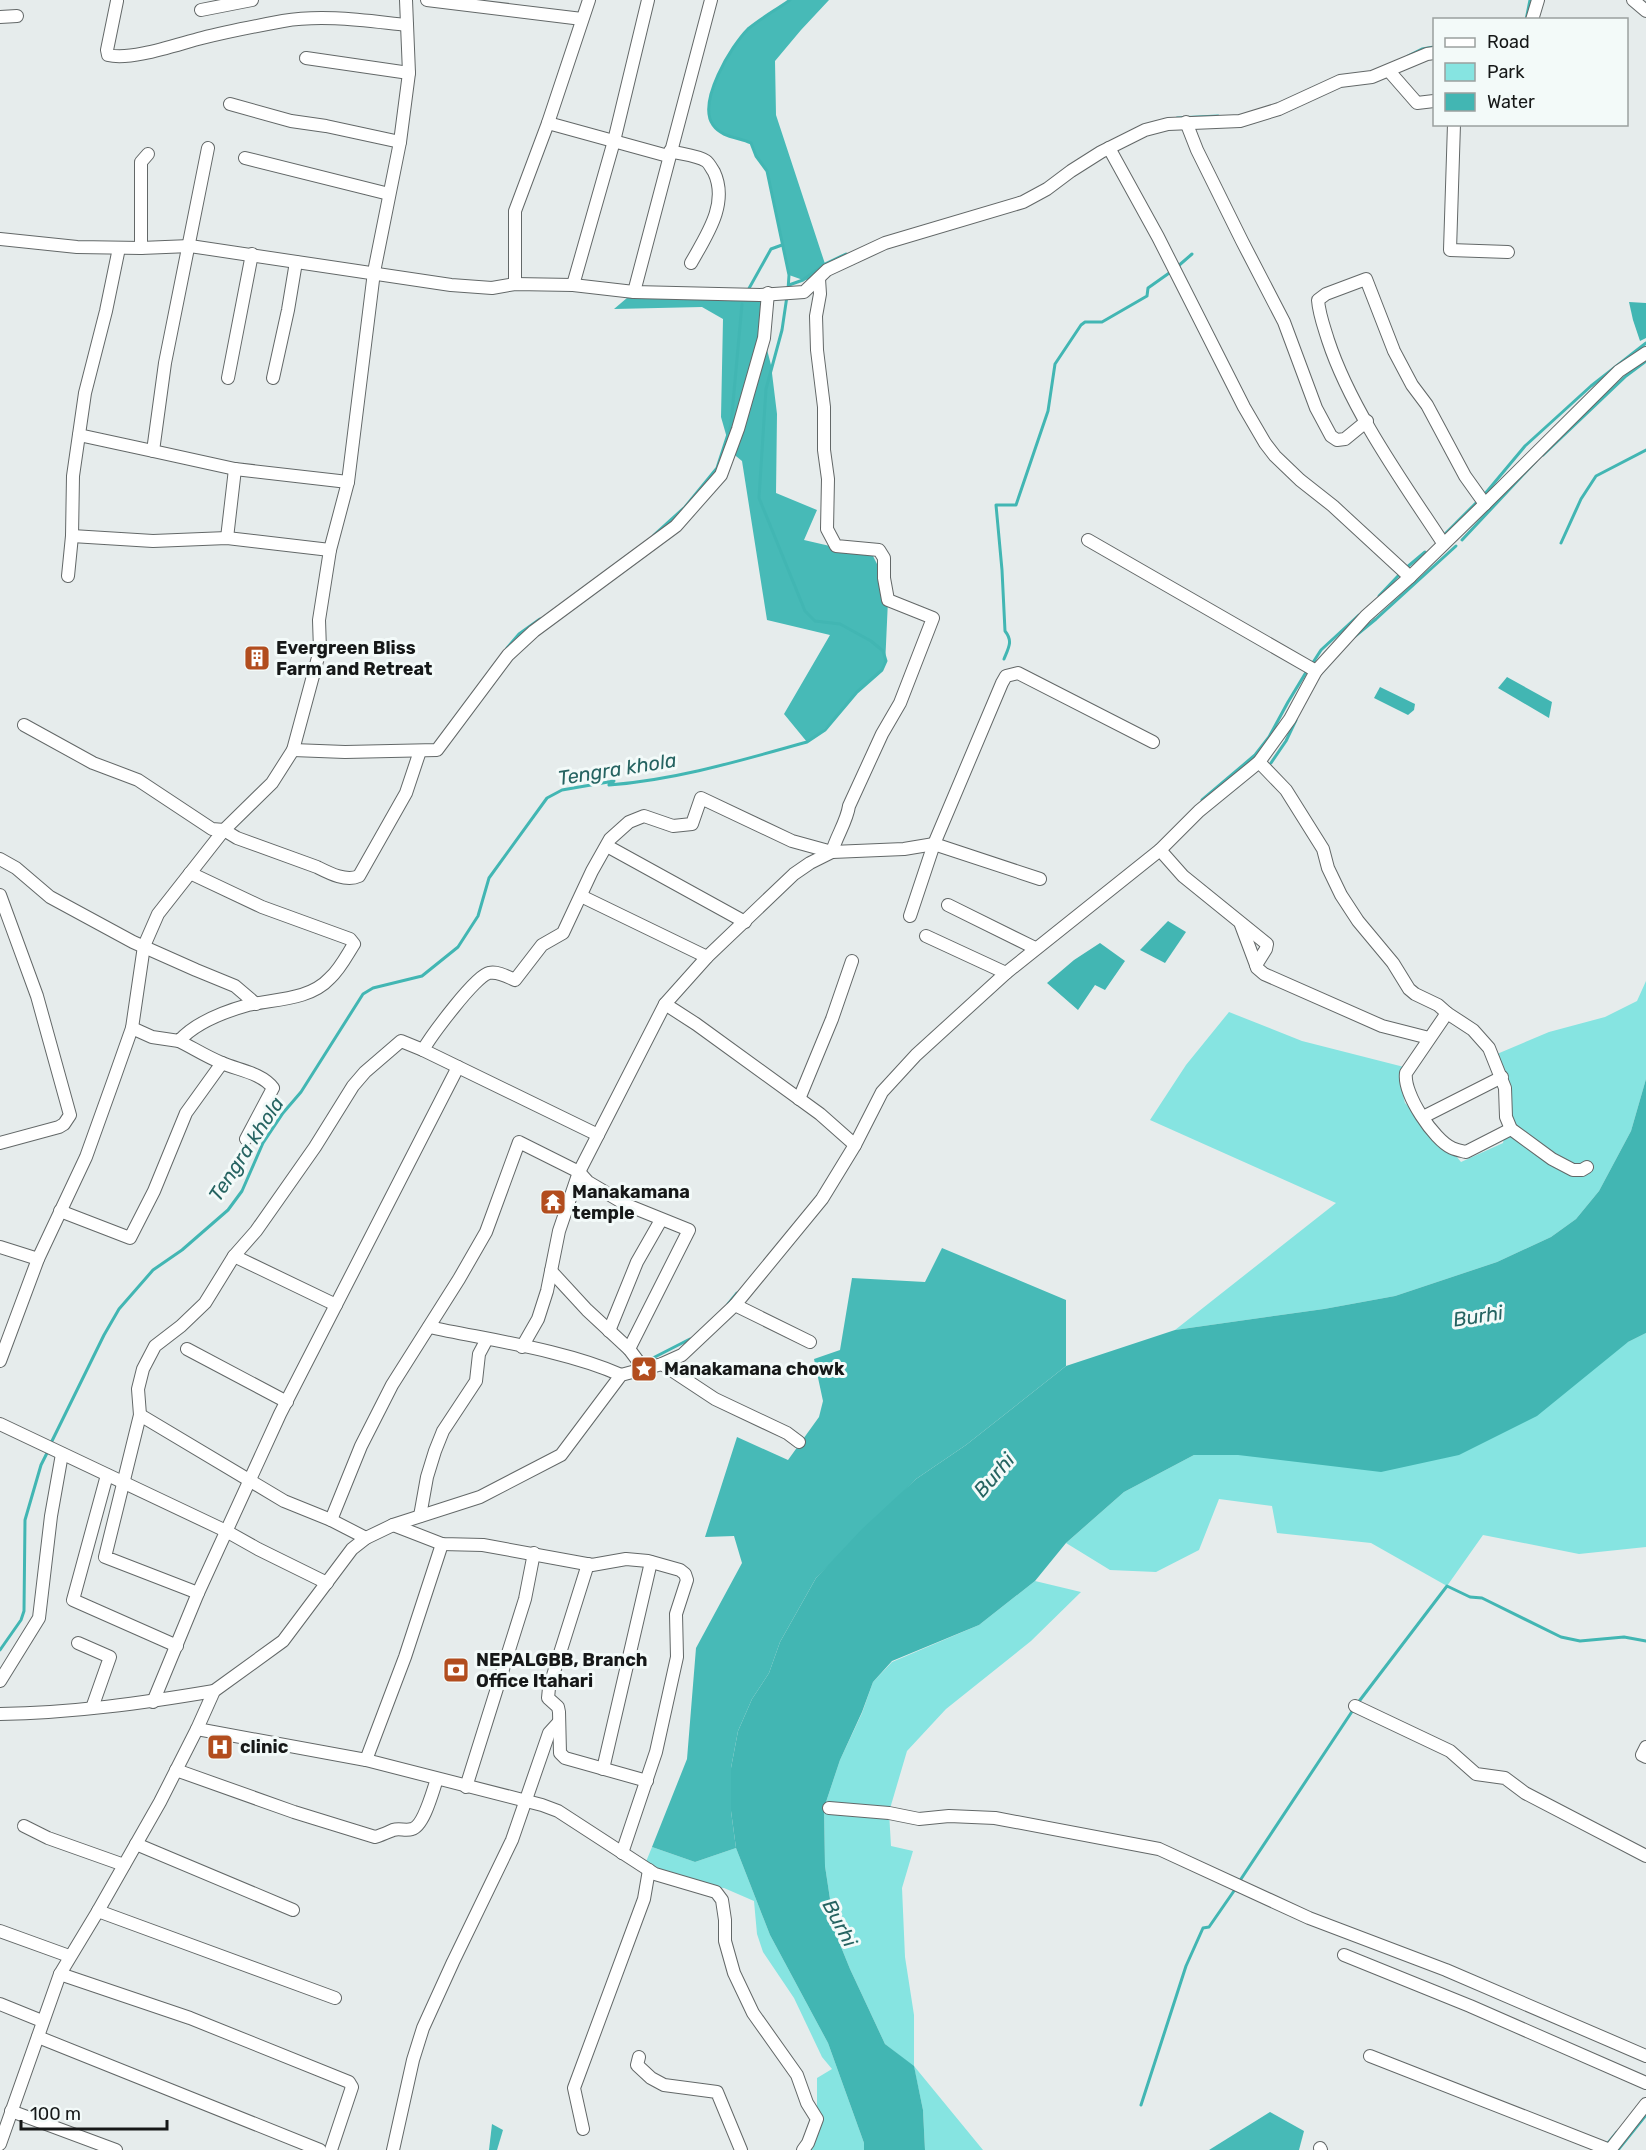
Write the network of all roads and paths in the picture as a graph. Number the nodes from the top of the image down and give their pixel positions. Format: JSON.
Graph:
{"nodes":[{"id":1,"x":252,"y":0,"type":"edge"},
{"id":2,"x":406,"y":0,"type":"edge"},
{"id":3,"x":427,"y":0,"type":"edge"},
{"id":4,"x":589,"y":0,"type":"edge"},
{"id":5,"x":648,"y":0,"type":"edge"},
{"id":6,"x":711,"y":0,"type":"edge"},
{"id":7,"x":1538,"y":0,"type":"edge"},
{"id":8,"x":1633,"y":0,"type":"edge"},
{"id":9,"x":117,"y":1,"type":"edge"},
{"id":10,"x":201,"y":10,"type":"dead end"},
{"id":11,"x":1646,"y":11,"type":"edge"},
{"id":12,"x":17,"y":16,"type":"dead end"},
{"id":13,"x":0,"y":17,"type":"edge"},
{"id":14,"x":1533,"y":18,"type":"edge"},
{"id":15,"x":582,"y":19,"type":"junction"},
{"id":16,"x":407,"y":26,"type":"junction"},
{"id":17,"x":1433,"y":53,"type":"edge"},
{"id":18,"x":306,"y":58,"type":"dead end"},
{"id":19,"x":1389,"y":71,"type":"junction"},
{"id":20,"x":409,"y":73,"type":"junction"},
{"id":21,"x":1433,"y":101,"type":"edge"},
{"id":22,"x":230,"y":104,"type":"dead end"},
{"id":23,"x":1186,"y":122,"type":"junction"},
{"id":24,"x":548,"y":123,"type":"junction"},
{"id":25,"x":1454,"y":126,"type":"edge"},
{"id":26,"x":614,"y":141,"type":"junction"},
{"id":27,"x":400,"y":142,"type":"junction"},
{"id":28,"x":208,"y":148,"type":"dead end"},
{"id":29,"x":1109,"y":148,"type":"junction"},
{"id":30,"x":669,"y":153,"type":"junction"},
{"id":31,"x":148,"y":154,"type":"dead end"},
{"id":32,"x":245,"y":158,"type":"dead end"},
{"id":33,"x":388,"y":194,"type":"junction"},
{"id":34,"x":0,"y":239,"type":"edge"},
{"id":35,"x":190,"y":246,"type":"junction"},
{"id":36,"x":119,"y":248,"type":"junction"},
{"id":37,"x":141,"y":248,"type":"junction"},
{"id":38,"x":1508,"y":252,"type":"dead end"},
{"id":39,"x":252,"y":254,"type":"junction"},
{"id":40,"x":296,"y":262,"type":"junction"},
{"id":41,"x":691,"y":263,"type":"dead end"},
{"id":42,"x":374,"y":272,"type":"junction"},
{"id":43,"x":819,"y":279,"type":"junction"},
{"id":44,"x":515,"y":284,"type":"junction"},
{"id":45,"x":573,"y":285,"type":"junction"},
{"id":46,"x":634,"y":292,"type":"junction"},
{"id":47,"x":768,"y":293,"type":"junction"},
{"id":48,"x":1646,"y":353,"type":"edge"},
{"id":49,"x":228,"y":378,"type":"dead end"},
{"id":50,"x":273,"y":378,"type":"dead end"},
{"id":51,"x":1367,"y":421,"type":"junction"},
{"id":52,"x":79,"y":435,"type":"junction"},
{"id":53,"x":153,"y":451,"type":"junction"},
{"id":54,"x":235,"y":469,"type":"junction"},
{"id":55,"x":348,"y":482,"type":"junction"},
{"id":56,"x":1485,"y":504,"type":"junction"},
{"id":57,"x":72,"y":536,"type":"junction"},
{"id":58,"x":227,"y":537,"type":"junction"},
{"id":59,"x":1088,"y":540,"type":"dead end"},
{"id":60,"x":1443,"y":543,"type":"junction"},
{"id":61,"x":330,"y":550,"type":"junction"},
{"id":62,"x":68,"y":576,"type":"dead end"},
{"id":63,"x":1410,"y":577,"type":"junction"},
{"id":64,"x":1312,"y":668,"type":"junction"},
{"id":65,"x":24,"y":725,"type":"dead end"},
{"id":66,"x":1153,"y":742,"type":"dead end"},
{"id":67,"x":293,"y":750,"type":"junction"},
{"id":68,"x":420,"y":751,"type":"junction"},
{"id":69,"x":1259,"y":762,"type":"junction"},
{"id":70,"x":224,"y":830,"type":"junction"},
{"id":71,"x":934,"y":844,"type":"junction"},
{"id":72,"x":607,"y":846,"type":"junction"},
{"id":73,"x":1160,"y":850,"type":"junction"},
{"id":74,"x":832,"y":852,"type":"junction"},
{"id":75,"x":0,"y":859,"type":"edge"},
{"id":76,"x":190,"y":873,"type":"junction"},
{"id":77,"x":1040,"y":879,"type":"dead end"},
{"id":78,"x":0,"y":895,"type":"edge"},
{"id":79,"x":582,"y":896,"type":"junction"},
{"id":80,"x":948,"y":904,"type":"dead end"},
{"id":81,"x":910,"y":916,"type":"dead end"},
{"id":82,"x":745,"y":922,"type":"junction"},
{"id":83,"x":1240,"y":924,"type":"junction"},
{"id":84,"x":926,"y":936,"type":"dead end"},
{"id":85,"x":144,"y":946,"type":"junction"},
{"id":86,"x":1035,"y":948,"type":"junction"},
{"id":87,"x":707,"y":957,"type":"junction"},
{"id":88,"x":852,"y":961,"type":"dead end"},
{"id":89,"x":1256,"y":965,"type":"junction"},
{"id":90,"x":1006,"y":973,"type":"junction"},
{"id":91,"x":256,"y":1004,"type":"junction"},
{"id":92,"x":665,"y":1004,"type":"junction"},
{"id":93,"x":1447,"y":1013,"type":"junction"},
{"id":94,"x":132,"y":1028,"type":"junction"},
{"id":95,"x":1429,"y":1038,"type":"junction"},
{"id":96,"x":178,"y":1041,"type":"junction"},
{"id":97,"x":423,"y":1050,"type":"junction"},
{"id":98,"x":222,"y":1063,"type":"junction"},
{"id":99,"x":458,"y":1067,"type":"junction"},
{"id":100,"x":1502,"y":1077,"type":"junction"},
{"id":101,"x":799,"y":1100,"type":"junction"},
{"id":102,"x":1423,"y":1117,"type":"junction"},
{"id":103,"x":1511,"y":1130,"type":"junction"},
{"id":104,"x":598,"y":1135,"type":"junction"},
{"id":105,"x":246,"y":1139,"type":"dead end"},
{"id":106,"x":0,"y":1143,"type":"edge"},
{"id":107,"x":855,"y":1145,"type":"junction"},
{"id":108,"x":1587,"y":1167,"type":"dead end"},
{"id":109,"x":579,"y":1172,"type":"junction"},
{"id":110,"x":60,"y":1211,"type":"junction"},
{"id":111,"x":661,"y":1220,"type":"junction"},
{"id":112,"x":0,"y":1247,"type":"edge"},
{"id":113,"x":234,"y":1256,"type":"junction"},
{"id":114,"x":38,"y":1259,"type":"junction"},
{"id":115,"x":552,"y":1271,"type":"junction"},
{"id":116,"x":336,"y":1305,"type":"junction"},
{"id":117,"x":735,"y":1305,"type":"junction"},
{"id":118,"x":429,"y":1327,"type":"junction"},
{"id":119,"x":609,"y":1331,"type":"junction"},
{"id":120,"x":487,"y":1340,"type":"junction"},
{"id":121,"x":810,"y":1342,"type":"dead end"},
{"id":122,"x":522,"y":1347,"type":"junction"},
{"id":123,"x":187,"y":1349,"type":"dead end"},
{"id":124,"x":629,"y":1350,"type":"junction"},
{"id":125,"x":0,"y":1361,"type":"edge"},
{"id":126,"x":662,"y":1364,"type":"junction"},
{"id":127,"x":644,"y":1369,"type":"junction"},
{"id":128,"x":621,"y":1375,"type":"junction"},
{"id":129,"x":287,"y":1402,"type":"junction"},
{"id":130,"x":140,"y":1415,"type":"junction"},
{"id":131,"x":0,"y":1424,"type":"edge"},
{"id":132,"x":799,"y":1442,"type":"dead end"},
{"id":133,"x":62,"y":1454,"type":"junction"},
{"id":134,"x":107,"y":1474,"type":"junction"},
{"id":135,"x":248,"y":1481,"type":"junction"},
{"id":136,"x":124,"y":1483,"type":"junction"},
{"id":137,"x":420,"y":1516,"type":"junction"},
{"id":138,"x":331,"y":1520,"type":"junction"},
{"id":139,"x":393,"y":1525,"type":"junction"},
{"id":140,"x":226,"y":1531,"type":"junction"},
{"id":141,"x":366,"y":1538,"type":"junction"},
{"id":142,"x":442,"y":1544,"type":"junction"},
{"id":143,"x":534,"y":1553,"type":"junction"},
{"id":144,"x":651,"y":1562,"type":"junction"},
{"id":145,"x":588,"y":1564,"type":"junction"},
{"id":146,"x":327,"y":1583,"type":"junction"},
{"id":147,"x":198,"y":1593,"type":"junction"},
{"id":148,"x":78,"y":1643,"type":"dead end"},
{"id":149,"x":177,"y":1646,"type":"junction"},
{"id":150,"x":0,"y":1681,"type":"edge"},
{"id":151,"x":214,"y":1691,"type":"junction"},
{"id":152,"x":153,"y":1702,"type":"junction"},
{"id":153,"x":1355,"y":1706,"type":"dead end"},
{"id":154,"x":92,"y":1708,"type":"junction"},
{"id":155,"x":0,"y":1714,"type":"edge"},
{"id":156,"x":559,"y":1722,"type":"junction"},
{"id":157,"x":197,"y":1729,"type":"junction"},
{"id":158,"x":1646,"y":1747,"type":"edge"},
{"id":159,"x":1646,"y":1757,"type":"edge"},
{"id":160,"x":366,"y":1760,"type":"junction"},
{"id":161,"x":603,"y":1769,"type":"junction"},
{"id":162,"x":176,"y":1770,"type":"junction"},
{"id":163,"x":437,"y":1779,"type":"junction"},
{"id":164,"x":647,"y":1781,"type":"junction"},
{"id":165,"x":466,"y":1786,"type":"junction"},
{"id":166,"x":525,"y":1802,"type":"junction"},
{"id":167,"x":829,"y":1809,"type":"dead end"},
{"id":168,"x":24,"y":1826,"type":"dead end"},
{"id":169,"x":136,"y":1844,"type":"junction"},
{"id":170,"x":622,"y":1854,"type":"junction"},
{"id":171,"x":1646,"y":1856,"type":"edge"},
{"id":172,"x":124,"y":1865,"type":"junction"},
{"id":173,"x":649,"y":1870,"type":"junction"},
{"id":174,"x":293,"y":1910,"type":"dead end"},
{"id":175,"x":98,"y":1911,"type":"junction"},
{"id":176,"x":0,"y":1931,"type":"edge"},
{"id":177,"x":1344,"y":1955,"type":"dead end"},
{"id":178,"x":69,"y":1956,"type":"junction"},
{"id":179,"x":60,"y":1974,"type":"junction"},
{"id":180,"x":335,"y":1998,"type":"dead end"},
{"id":181,"x":0,"y":2004,"type":"edge"},
{"id":182,"x":42,"y":2021,"type":"junction"},
{"id":183,"x":38,"y":2037,"type":"junction"},
{"id":184,"x":1370,"y":2056,"type":"dead end"},
{"id":185,"x":1646,"y":2056,"type":"edge"},
{"id":186,"x":639,"y":2057,"type":"dead end"},
{"id":187,"x":1646,"y":2083,"type":"edge"},
{"id":188,"x":1646,"y":2104,"type":"edge"},
{"id":189,"x":11,"y":2111,"type":"junction"},
{"id":190,"x":583,"y":2128,"type":"dead end"},
{"id":191,"x":0,"y":2144,"type":"edge"},
{"id":192,"x":116,"y":2150,"type":"edge"},
{"id":193,"x":320,"y":2150,"type":"edge"},
{"id":194,"x":331,"y":2150,"type":"edge"},
{"id":195,"x":393,"y":2150,"type":"edge"},
{"id":196,"x":741,"y":2150,"type":"edge"},
{"id":197,"x":803,"y":2150,"type":"edge"}],
"edges":[{"from":1,"to":10,"type":"street"},
{"from":2,"to":16,"type":"street"},
{"from":3,"to":15,"type":"street"},
{"from":4,"to":15,"type":"street"},
{"from":5,"to":26,"type":"street"},
{"from":6,"to":30,"type":"street"},
{"from":7,"to":14,"type":"street"},
{"from":8,"to":11,"type":"street"},
{"from":9,"to":16,"type":"street"},
{"from":12,"to":13,"type":"street"},
{"from":15,"to":24,"type":"street"},
{"from":16,"to":20,"type":"street"},
{"from":17,"to":19,"type":"street"},
{"from":18,"to":20,"type":"street"},
{"from":19,"to":21,"type":"street"},
{"from":19,"to":23,"type":"street"},
{"from":20,"to":27,"type":"street"},
{"from":22,"to":27,"type":"street"},
{"from":23,"to":29,"type":"street"},
{"from":23,"to":51,"type":"street"},
{"from":24,"to":26,"type":"street"},
{"from":24,"to":44,"type":"street"},
{"from":25,"to":38,"type":"street"},
{"from":26,"to":30,"type":"street"},
{"from":26,"to":45,"type":"street"},
{"from":27,"to":33,"type":"street"},
{"from":28,"to":35,"type":"street"},
{"from":29,"to":43,"type":"street"},
{"from":29,"to":63,"type":"street"},
{"from":30,"to":41,"type":"street"},
{"from":30,"to":46,"type":"street"},
{"from":31,"to":37,"type":"street"},
{"from":32,"to":33,"type":"street"},
{"from":33,"to":42,"type":"street"},
{"from":34,"to":36,"type":"street"},
{"from":35,"to":37,"type":"street"},
{"from":35,"to":39,"type":"street"},
{"from":35,"to":53,"type":"street"},
{"from":36,"to":37,"type":"street"},
{"from":36,"to":52,"type":"street"},
{"from":39,"to":40,"type":"street"},
{"from":39,"to":49,"type":"street"},
{"from":40,"to":42,"type":"street"},
{"from":40,"to":50,"type":"street"},
{"from":42,"to":44,"type":"street"},
{"from":42,"to":55,"type":"street"},
{"from":43,"to":47,"type":"street"},
{"from":43,"to":74,"type":"street"},
{"from":44,"to":45,"type":"street"},
{"from":45,"to":46,"type":"street"},
{"from":46,"to":47,"type":"street"},
{"from":47,"to":68,"type":"street"},
{"from":48,"to":56,"type":"street"},
{"from":51,"to":56,"type":"street"},
{"from":51,"to":60,"type":"street"},
{"from":52,"to":53,"type":"street"},
{"from":52,"to":57,"type":"street"},
{"from":53,"to":54,"type":"street"},
{"from":54,"to":55,"type":"street"},
{"from":54,"to":58,"type":"street"},
{"from":55,"to":61,"type":"street"},
{"from":56,"to":60,"type":"street"},
{"from":57,"to":58,"type":"street"},
{"from":57,"to":62,"type":"street"},
{"from":58,"to":61,"type":"street"},
{"from":59,"to":64,"type":"street"},
{"from":60,"to":63,"type":"street"},
{"from":61,"to":67,"type":"street"},
{"from":63,"to":64,"type":"street"},
{"from":64,"to":69,"type":"street"},
{"from":65,"to":70,"type":"street"},
{"from":66,"to":71,"type":"street"},
{"from":67,"to":68,"type":"street"},
{"from":67,"to":70,"type":"street"},
{"from":68,"to":70,"type":"street"},
{"from":69,"to":73,"type":"street"},
{"from":69,"to":93,"type":"street"},
{"from":70,"to":76,"type":"street"},
{"from":71,"to":74,"type":"street"},
{"from":71,"to":77,"type":"street"},
{"from":71,"to":81,"type":"street"},
{"from":72,"to":74,"type":"street"},
{"from":72,"to":79,"type":"street"},
{"from":72,"to":82,"type":"street"},
{"from":73,"to":83,"type":"street"},
{"from":73,"to":86,"type":"street"},
{"from":74,"to":82,"type":"street"},
{"from":75,"to":85,"type":"street"},
{"from":76,"to":85,"type":"street"},
{"from":76,"to":91,"type":"street"},
{"from":78,"to":106,"type":"street"},
{"from":79,"to":87,"type":"street"},
{"from":79,"to":97,"type":"street"},
{"from":80,"to":86,"type":"street"},
{"from":82,"to":87,"type":"street"},
{"from":83,"to":89,"type":"street"},
{"from":83,"to":89,"type":"street"},
{"from":84,"to":90,"type":"street"},
{"from":85,"to":91,"type":"street"},
{"from":85,"to":94,"type":"street"},
{"from":86,"to":90,"type":"street"},
{"from":87,"to":92,"type":"street"},
{"from":88,"to":101,"type":"street"},
{"from":89,"to":95,"type":"street"},
{"from":90,"to":107,"type":"street"},
{"from":91,"to":96,"type":"street"},
{"from":92,"to":101,"type":"street"},
{"from":92,"to":104,"type":"street"},
{"from":93,"to":95,"type":"street"},
{"from":93,"to":100,"type":"street"},
{"from":94,"to":96,"type":"street"},
{"from":94,"to":110,"type":"street"},
{"from":95,"to":102,"type":"street"},
{"from":96,"to":98,"type":"street"},
{"from":97,"to":99,"type":"street"},
{"from":97,"to":113,"type":"street"},
{"from":98,"to":105,"type":"street"},
{"from":98,"to":110,"type":"street"},
{"from":99,"to":104,"type":"street"},
{"from":99,"to":116,"type":"street"},
{"from":100,"to":102,"type":"street"},
{"from":100,"to":103,"type":"street"},
{"from":101,"to":107,"type":"street"},
{"from":102,"to":103,"type":"street"},
{"from":103,"to":108,"type":"street"},
{"from":104,"to":109,"type":"street"},
{"from":107,"to":117,"type":"street"},
{"from":109,"to":111,"type":"street"},
{"from":109,"to":115,"type":"street"},
{"from":109,"to":118,"type":"street"},
{"from":110,"to":114,"type":"street"},
{"from":111,"to":119,"type":"street"},
{"from":111,"to":124,"type":"street"},
{"from":112,"to":114,"type":"street"},
{"from":113,"to":116,"type":"street"},
{"from":113,"to":130,"type":"street"},
{"from":114,"to":125,"type":"street"},
{"from":115,"to":119,"type":"street"},
{"from":115,"to":122,"type":"street"},
{"from":116,"to":129,"type":"street"},
{"from":117,"to":121,"type":"street"},
{"from":117,"to":126,"type":"street"},
{"from":118,"to":120,"type":"street"},
{"from":118,"to":138,"type":"street"},
{"from":119,"to":124,"type":"street"},
{"from":120,"to":122,"type":"street"},
{"from":120,"to":137,"type":"street"},
{"from":122,"to":128,"type":"street"},
{"from":123,"to":129,"type":"street"},
{"from":124,"to":127,"type":"street"},
{"from":126,"to":127,"type":"street"},
{"from":126,"to":132,"type":"street"},
{"from":127,"to":128,"type":"street"},
{"from":128,"to":137,"type":"street"},
{"from":129,"to":135,"type":"street"},
{"from":130,"to":135,"type":"street"},
{"from":130,"to":136,"type":"street"},
{"from":131,"to":133,"type":"street"},
{"from":133,"to":134,"type":"street"},
{"from":133,"to":150,"type":"street"},
{"from":134,"to":136,"type":"street"},
{"from":134,"to":149,"type":"street"},
{"from":135,"to":138,"type":"street"},
{"from":135,"to":140,"type":"street"},
{"from":136,"to":140,"type":"street"},
{"from":136,"to":147,"type":"street"},
{"from":137,"to":139,"type":"street"},
{"from":138,"to":141,"type":"street"},
{"from":139,"to":141,"type":"street"},
{"from":139,"to":142,"type":"street"},
{"from":140,"to":146,"type":"street"},
{"from":140,"to":147,"type":"street"},
{"from":141,"to":146,"type":"street"},
{"from":142,"to":143,"type":"street"},
{"from":142,"to":160,"type":"street"},
{"from":143,"to":145,"type":"street"},
{"from":143,"to":165,"type":"street"},
{"from":144,"to":145,"type":"street"},
{"from":144,"to":161,"type":"street"},
{"from":144,"to":164,"type":"street"},
{"from":145,"to":156,"type":"street"},
{"from":146,"to":151,"type":"street"},
{"from":147,"to":149,"type":"street"},
{"from":148,"to":154,"type":"street"},
{"from":149,"to":152,"type":"street"},
{"from":151,"to":152,"type":"street"},
{"from":151,"to":157,"type":"street"},
{"from":152,"to":154,"type":"street"},
{"from":153,"to":171,"type":"street"},
{"from":154,"to":155,"type":"street"},
{"from":156,"to":161,"type":"street"},
{"from":156,"to":166,"type":"street"},
{"from":157,"to":160,"type":"street"},
{"from":157,"to":162,"type":"street"},
{"from":158,"to":159,"type":"street"},
{"from":160,"to":163,"type":"street"},
{"from":161,"to":164,"type":"street"},
{"from":162,"to":163,"type":"street"},
{"from":162,"to":169,"type":"street"},
{"from":163,"to":165,"type":"street"},
{"from":164,"to":170,"type":"street"},
{"from":165,"to":166,"type":"street"},
{"from":166,"to":170,"type":"street"},
{"from":166,"to":195,"type":"street"},
{"from":167,"to":185,"type":"street"},
{"from":168,"to":172,"type":"street"},
{"from":169,"to":172,"type":"street"},
{"from":169,"to":174,"type":"street"},
{"from":170,"to":173,"type":"street"},
{"from":172,"to":175,"type":"street"},
{"from":173,"to":190,"type":"street"},
{"from":173,"to":197,"type":"street"},
{"from":175,"to":178,"type":"street"},
{"from":175,"to":180,"type":"street"},
{"from":176,"to":178,"type":"street"},
{"from":177,"to":187,"type":"street"},
{"from":178,"to":179,"type":"street"},
{"from":179,"to":182,"type":"street"},
{"from":179,"to":194,"type":"street"},
{"from":181,"to":182,"type":"street"},
{"from":182,"to":183,"type":"street"},
{"from":183,"to":189,"type":"street"},
{"from":183,"to":193,"type":"street"},
{"from":184,"to":188,"type":"street"},
{"from":186,"to":196,"type":"street"},
{"from":189,"to":191,"type":"street"},
{"from":189,"to":192,"type":"street"}]}
